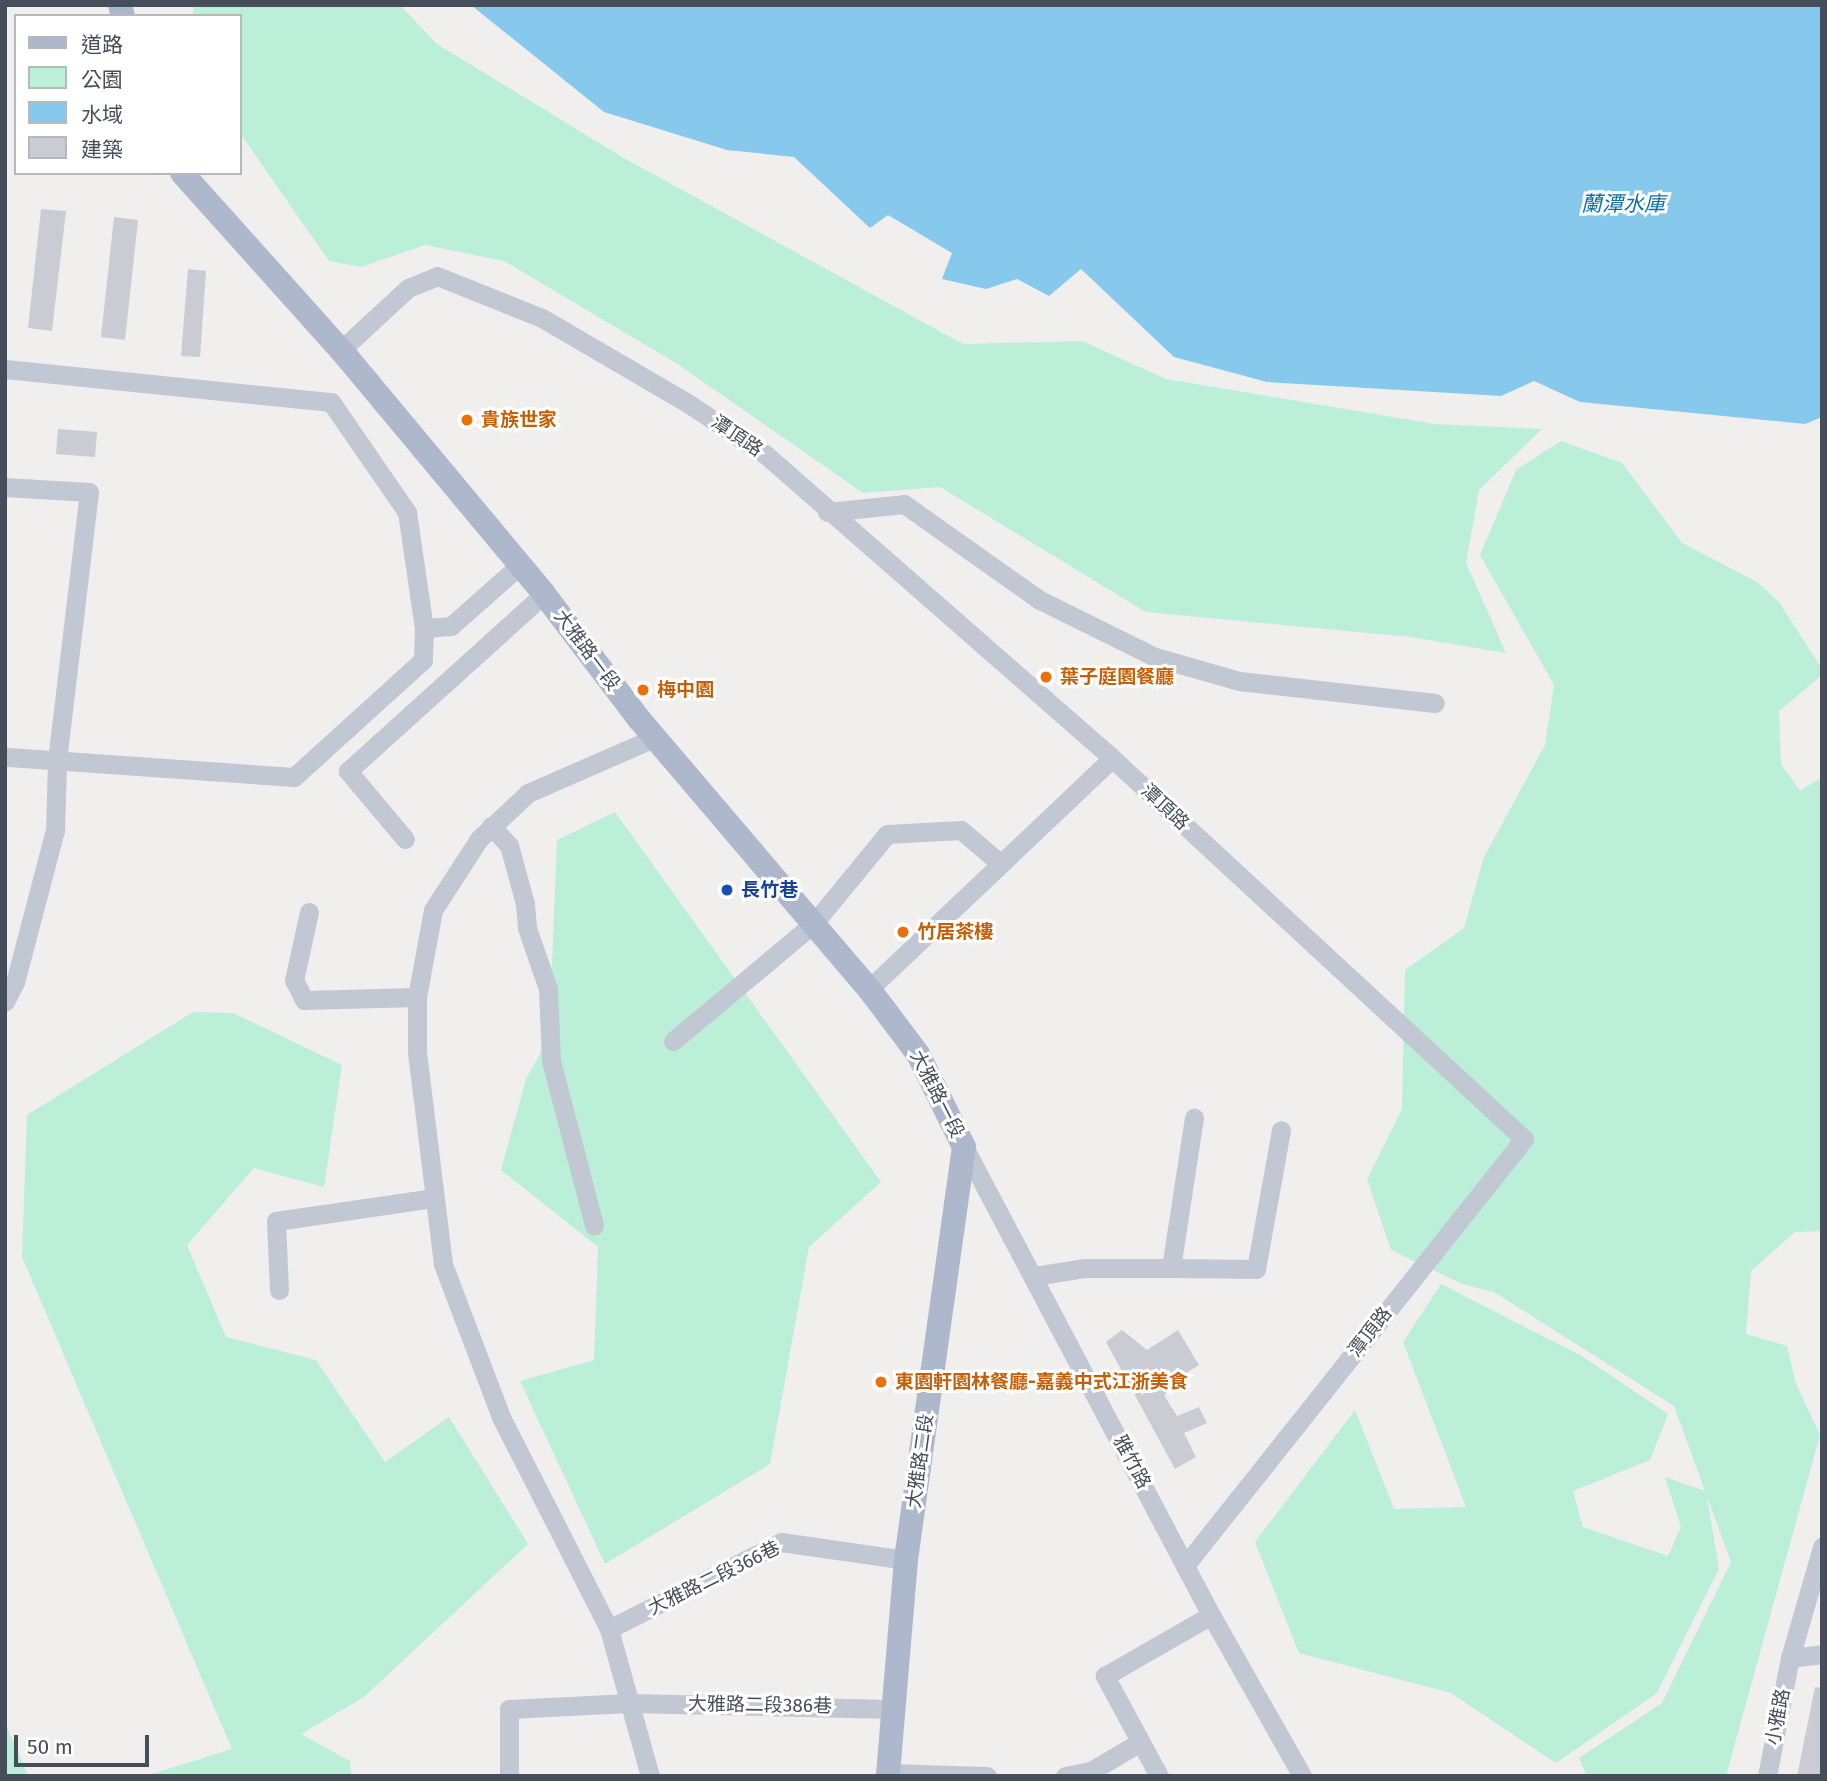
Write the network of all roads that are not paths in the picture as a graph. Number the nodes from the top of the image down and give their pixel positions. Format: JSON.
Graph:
{"nodes":[{"id":1,"x":184,"y":175,"type":"edge"},
{"id":2,"x":341,"y":350,"type":"junction"},
{"id":3,"x":5,"y":369,"type":"edge"},
{"id":4,"x":5,"y":487,"type":"edge"},
{"id":5,"x":827,"y":512,"type":"junction"},
{"id":6,"x":520,"y":565,"type":"junction"},
{"id":7,"x":544,"y":594,"type":"junction"},
{"id":8,"x":424,"y":628,"type":"junction"},
{"id":9,"x":1435,"y":703,"type":"dead end"},
{"id":10,"x":656,"y":737,"type":"junction"},
{"id":11,"x":5,"y":757,"type":"edge"},
{"id":12,"x":1112,"y":758,"type":"junction"},
{"id":13,"x":57,"y":760,"type":"junction"},
{"id":14,"x":491,"y":826,"type":"junction"},
{"id":15,"x":405,"y":839,"type":"dead end"},
{"id":16,"x":1001,"y":864,"type":"junction"},
{"id":17,"x":309,"y":912,"type":"dead end"},
{"id":18,"x":814,"y":923,"type":"junction"},
{"id":19,"x":869,"y":989,"type":"junction"},
{"id":20,"x":417,"y":997,"type":"junction"},
{"id":21,"x":5,"y":1002,"type":"edge"},
{"id":22,"x":673,"y":1041,"type":"dead end"},
{"id":23,"x":1194,"y":1118,"type":"dead end"},
{"id":24,"x":1281,"y":1130,"type":"dead end"},
{"id":25,"x":964,"y":1147,"type":"junction"},
{"id":26,"x":434,"y":1198,"type":"junction"},
{"id":27,"x":594,"y":1225,"type":"dead end"},
{"id":28,"x":1171,"y":1268,"type":"junction"},
{"id":29,"x":1034,"y":1276,"type":"junction"},
{"id":30,"x":279,"y":1290,"type":"dead end"},
{"id":31,"x":1822,"y":1547,"type":"edge"},
{"id":32,"x":906,"y":1560,"type":"junction"},
{"id":33,"x":1187,"y":1563,"type":"junction"},
{"id":34,"x":1211,"y":1615,"type":"junction"},
{"id":35,"x":609,"y":1629,"type":"junction"},
{"id":36,"x":1822,"y":1654,"type":"edge"},
{"id":37,"x":1790,"y":1658,"type":"junction"},
{"id":38,"x":629,"y":1703,"type":"junction"},
{"id":39,"x":892,"y":1709,"type":"junction"},
{"id":40,"x":1140,"y":1742,"type":"junction"},
{"id":41,"x":888,"y":1774,"type":"edge"},
{"id":42,"x":509,"y":1776,"type":"edge"},
{"id":43,"x":650,"y":1776,"type":"edge"},
{"id":44,"x":987,"y":1776,"type":"edge"},
{"id":45,"x":1065,"y":1776,"type":"edge"},
{"id":46,"x":1159,"y":1776,"type":"edge"},
{"id":47,"x":1302,"y":1776,"type":"edge"},
{"id":48,"x":1767,"y":1776,"type":"edge"}],
"edges":[{"from":1,"to":2,"type":"main road","name":"大雅路一段"},
{"from":2,"to":5,"type":"street","name":"潭頂路"},
{"from":2,"to":6,"type":"main road","name":"大雅路一段"},
{"from":3,"to":8,"type":"street"},
{"from":4,"to":13,"type":"street"},
{"from":5,"to":9,"type":"street"},
{"from":5,"to":12,"type":"street","name":"潭頂路"},
{"from":6,"to":7,"type":"main road","name":"大雅路一段"},
{"from":6,"to":8,"type":"street"},
{"from":7,"to":10,"type":"main road","name":"大雅路一段"},
{"from":7,"to":15,"type":"street"},
{"from":8,"to":13,"type":"street"},
{"from":10,"to":14,"type":"street"},
{"from":10,"to":18,"type":"main road","name":"大雅路一段"},
{"from":11,"to":13,"type":"street"},
{"from":12,"to":16,"type":"street"},
{"from":12,"to":33,"type":"street","name":"潭頂路"},
{"from":13,"to":21,"type":"street"},
{"from":14,"to":20,"type":"street"},
{"from":14,"to":27,"type":"street"},
{"from":16,"to":18,"type":"street"},
{"from":16,"to":19,"type":"street"},
{"from":17,"to":20,"type":"street"},
{"from":18,"to":19,"type":"main road","name":"大雅路一段"},
{"from":18,"to":22,"type":"street"},
{"from":19,"to":25,"type":"main road","name":"大雅路一段"},
{"from":20,"to":26,"type":"street"},
{"from":23,"to":28,"type":"street"},
{"from":24,"to":28,"type":"street"},
{"from":25,"to":29,"type":"street","name":"雅竹路"},
{"from":25,"to":32,"type":"main road","name":"大雅路二段"},
{"from":26,"to":30,"type":"street"},
{"from":26,"to":35,"type":"street"},
{"from":28,"to":29,"type":"street"},
{"from":29,"to":33,"type":"street","name":"雅竹路"},
{"from":31,"to":37,"type":"street","name":"小雅路"},
{"from":32,"to":35,"type":"street","name":"大雅路二段366巷"},
{"from":32,"to":39,"type":"main road","name":"大雅路二段"},
{"from":33,"to":34,"type":"street","name":"雅竹路"},
{"from":34,"to":40,"type":"street"},
{"from":34,"to":47,"type":"street","name":"雅竹路"},
{"from":35,"to":38,"type":"street"},
{"from":36,"to":37,"type":"street"},
{"from":37,"to":48,"type":"street","name":"小雅路"},
{"from":38,"to":39,"type":"street","name":"大雅路二段386巷"},
{"from":38,"to":42,"type":"street","name":"大雅路二段386巷"},
{"from":38,"to":43,"type":"street"},
{"from":39,"to":41,"type":"main road","name":"大雅路二段"},
{"from":40,"to":45,"type":"street"},
{"from":40,"to":46,"type":"street"},
{"from":41,"to":44,"type":"street"}]}
